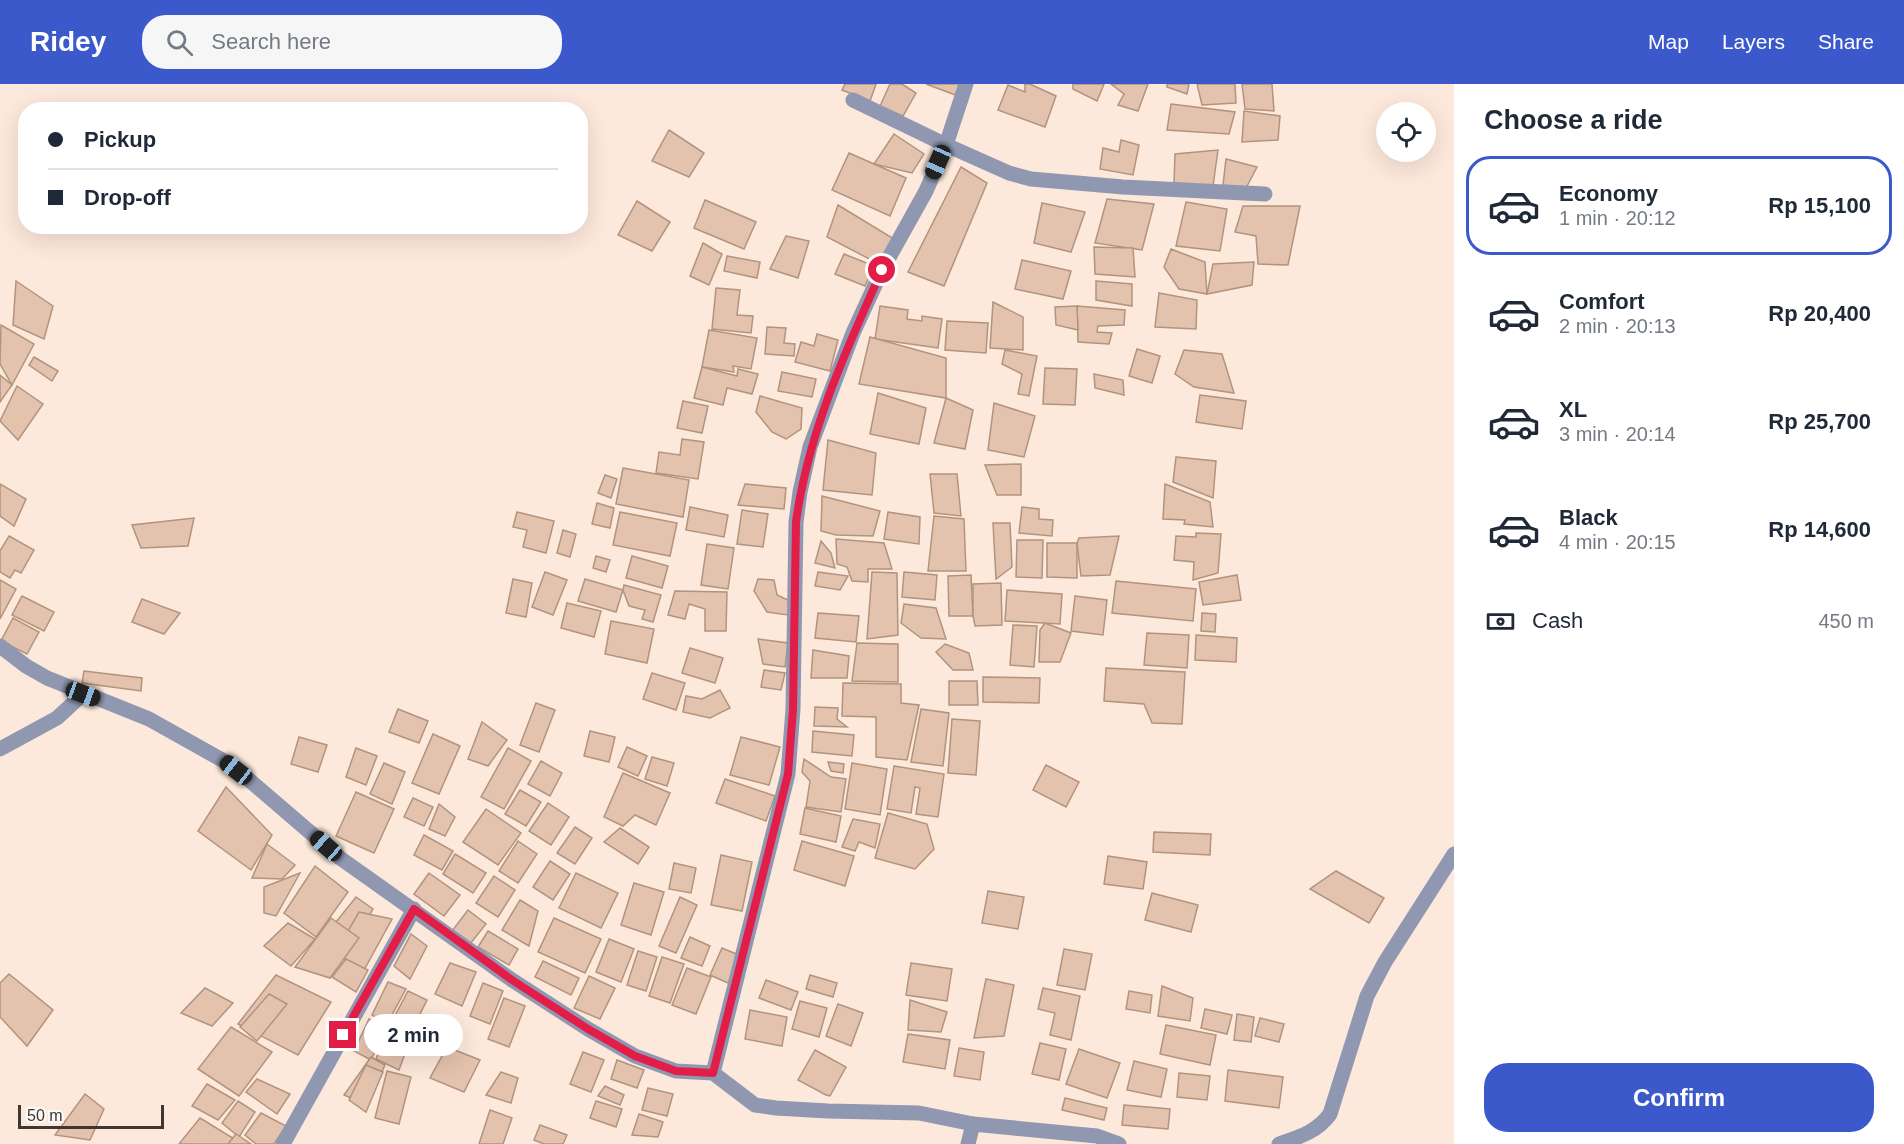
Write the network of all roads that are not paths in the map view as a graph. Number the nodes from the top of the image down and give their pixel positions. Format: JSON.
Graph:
{"nodes":[{"id":1,"x":966,"y":84,"type":"edge"},
{"id":2,"x":854,"y":100,"type":"dead end"},
{"id":3,"x":946,"y":145,"type":"junction"},
{"id":4,"x":1265,"y":194,"type":"dead end"},
{"id":5,"x":0,"y":646,"type":"edge"},
{"id":6,"x":83,"y":694,"type":"junction"},
{"id":7,"x":0,"y":749,"type":"edge"},
{"id":8,"x":1454,"y":854,"type":"edge"},
{"id":9,"x":414,"y":909,"type":"junction"},
{"id":10,"x":713,"y":1073,"type":"junction"},
{"id":11,"x":973,"y":1124,"type":"junction"},
{"id":12,"x":283,"y":1144,"type":"edge"},
{"id":13,"x":968,"y":1144,"type":"edge"},
{"id":14,"x":1119,"y":1144,"type":"edge"},
{"id":15,"x":1279,"y":1144,"type":"edge"}],
"edges":[{"from":1,"to":3,"type":"street"},
{"from":2,"to":3,"type":"street"},
{"from":3,"to":4,"type":"street"},
{"from":3,"to":10,"type":"street"},
{"from":5,"to":6,"type":"street"},
{"from":6,"to":7,"type":"street"},
{"from":6,"to":9,"type":"street"},
{"from":8,"to":15,"type":"street"},
{"from":9,"to":10,"type":"street"},
{"from":9,"to":12,"type":"street"},
{"from":10,"to":11,"type":"street"},
{"from":11,"to":13,"type":"street"},
{"from":11,"to":14,"type":"street"}]}
